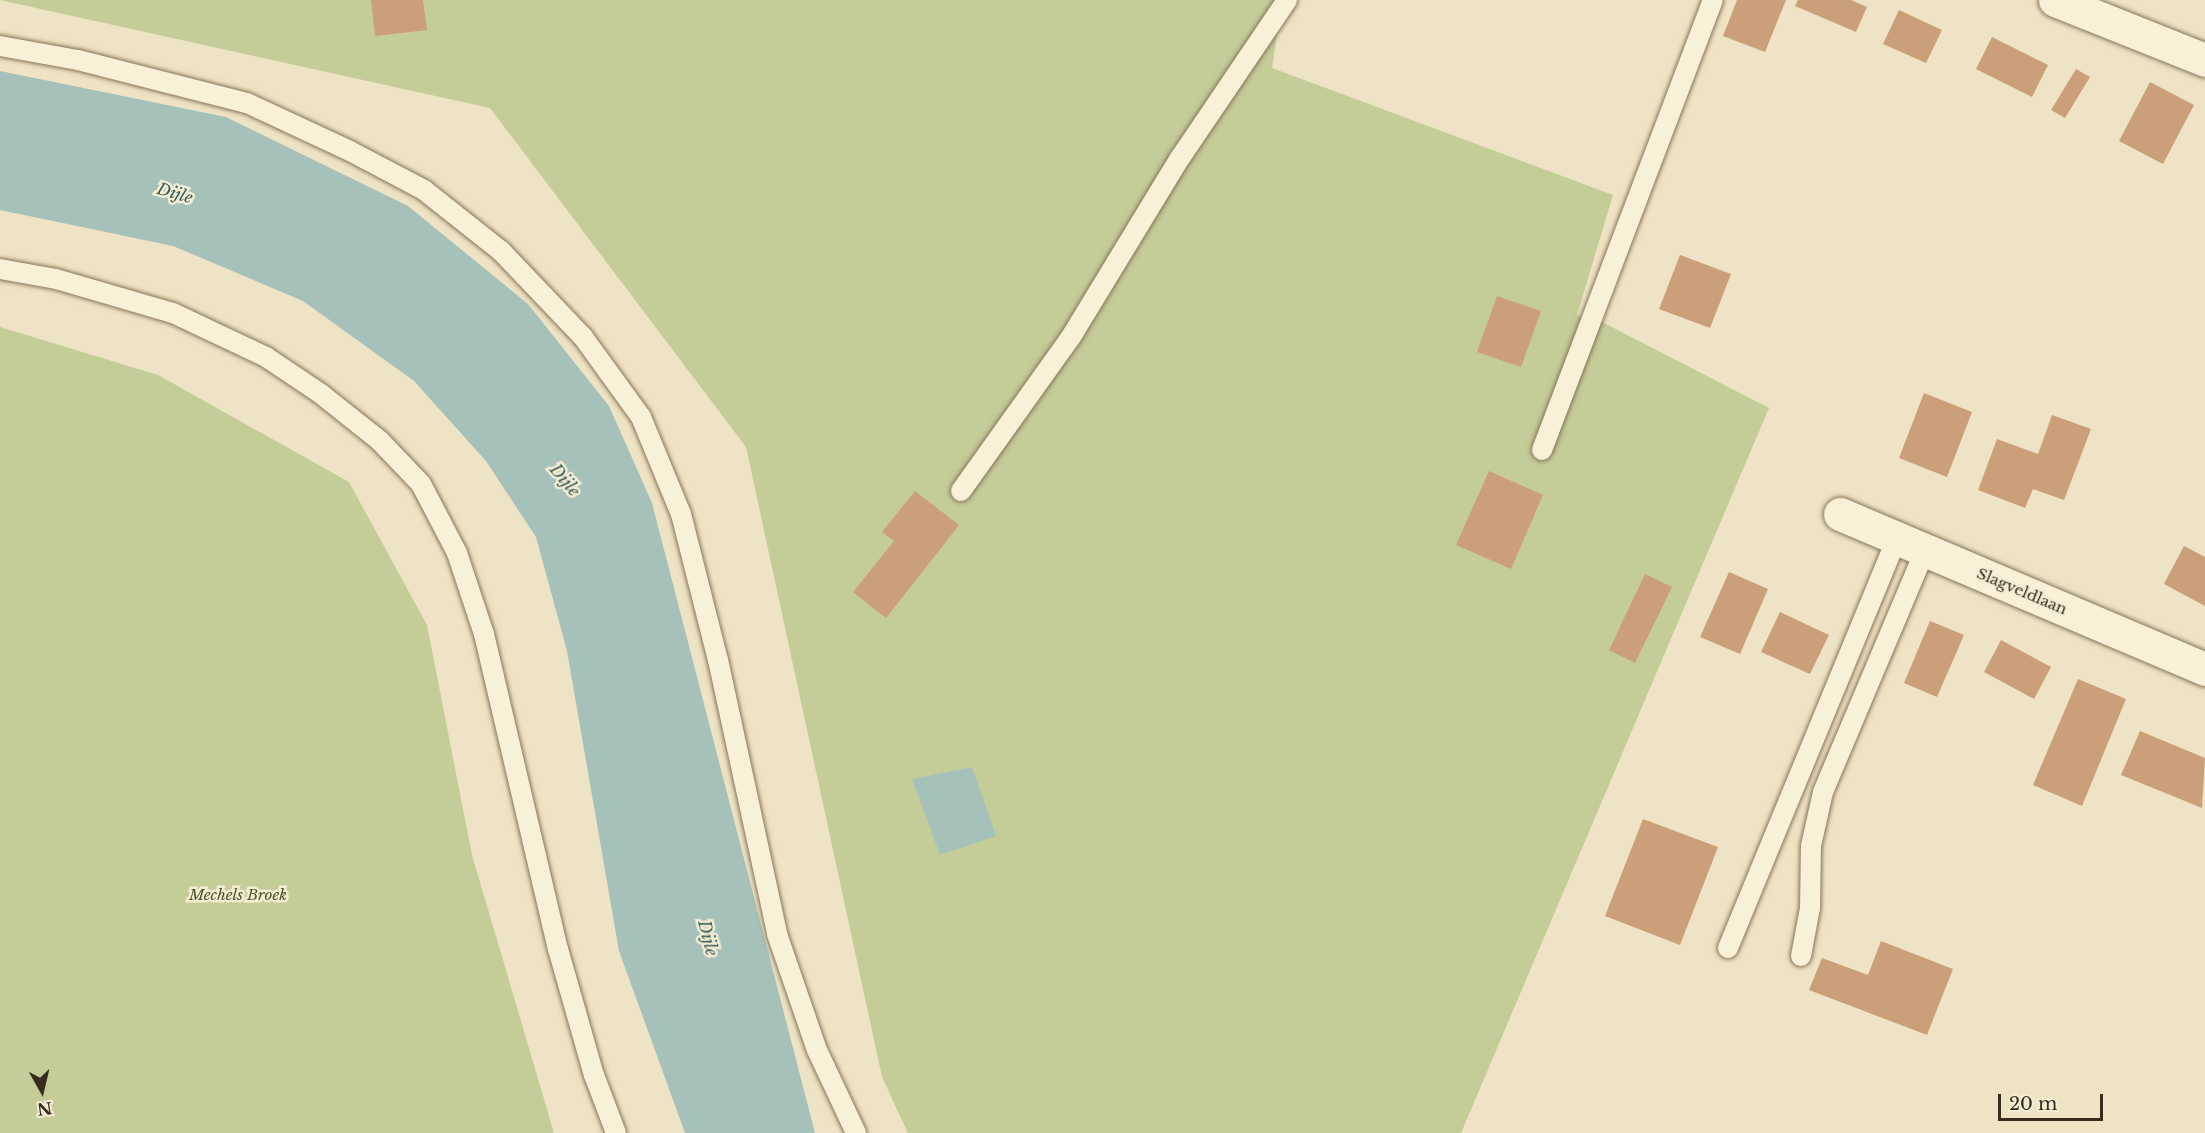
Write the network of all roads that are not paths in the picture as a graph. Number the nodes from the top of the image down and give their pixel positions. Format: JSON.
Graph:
{"nodes":[{"id":1,"x":1287,"y":0,"type":"edge"},
{"id":2,"x":1713,"y":0,"type":"edge"},
{"id":3,"x":2055,"y":0,"type":"edge"},
{"id":4,"x":0,"y":46,"type":"edge"},
{"id":5,"x":2205,"y":60,"type":"edge"},
{"id":6,"x":0,"y":269,"type":"edge"},
{"id":7,"x":1542,"y":450,"type":"dead end"},
{"id":8,"x":961,"y":491,"type":"dead end"},
{"id":9,"x":1840,"y":514,"type":"dead end"},
{"id":10,"x":1911,"y":544,"type":"junction"},
{"id":11,"x":2205,"y":669,"type":"edge"},
{"id":12,"x":1728,"y":948,"type":"dead end"},
{"id":13,"x":1801,"y":956,"type":"dead end"},
{"id":14,"x":616,"y":1133,"type":"edge"},
{"id":15,"x":856,"y":1133,"type":"edge"}],
"edges":[{"from":1,"to":8,"type":"lane"},
{"from":2,"to":7,"type":"lane"},
{"from":3,"to":5,"type":"street"},
{"from":4,"to":15,"type":"lane"},
{"from":6,"to":14,"type":"lane"},
{"from":9,"to":10,"type":"street","name":"Slagveldlaan"},
{"from":10,"to":11,"type":"street","name":"Slagveldlaan"},
{"from":10,"to":12,"type":"lane"},
{"from":10,"to":13,"type":"lane"}]}
